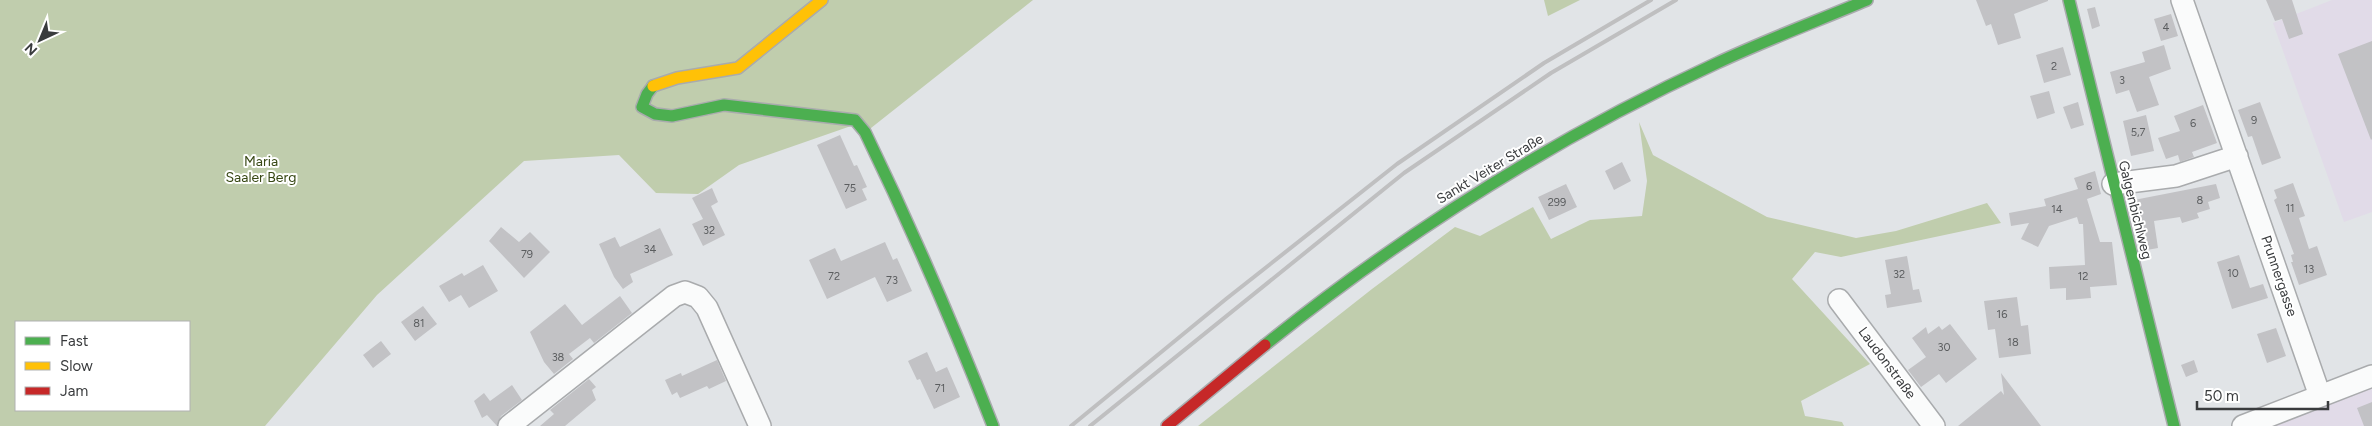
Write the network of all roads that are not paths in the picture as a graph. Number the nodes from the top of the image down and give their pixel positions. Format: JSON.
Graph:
{"nodes":[{"id":1,"x":822,"y":0,"type":"edge"},
{"id":2,"x":1867,"y":0,"type":"edge"},
{"id":3,"x":2069,"y":0,"type":"edge"},
{"id":4,"x":2182,"y":0,"type":"edge"},
{"id":5,"x":2237,"y":156,"type":"junction"},
{"id":6,"x":2113,"y":184,"type":"junction"},
{"id":7,"x":1840,"y":300,"type":"dead end"},
{"id":8,"x":2372,"y":376,"type":"edge"},
{"id":9,"x":2320,"y":396,"type":"junction"},
{"id":10,"x":509,"y":426,"type":"edge"},
{"id":11,"x":760,"y":426,"type":"edge"},
{"id":12,"x":994,"y":426,"type":"edge"},
{"id":13,"x":1167,"y":426,"type":"edge"},
{"id":14,"x":1934,"y":426,"type":"edge"},
{"id":15,"x":2174,"y":426,"type":"edge"},
{"id":16,"x":2243,"y":426,"type":"edge"}],
"edges":[{"from":1,"to":12,"type":"street"},
{"from":2,"to":13,"type":"street","name":"Sankt Veiter Straße"},
{"from":3,"to":6,"type":"street","name":"Galgenbichlweg"},
{"from":4,"to":5,"type":"street","name":"Prunnergasse"},
{"from":5,"to":6,"type":"street"},
{"from":5,"to":9,"type":"street","name":"Prunnergasse"},
{"from":6,"to":15,"type":"street","name":"Galgenbichlweg"},
{"from":7,"to":14,"type":"street","name":"Laudonstraße"},
{"from":8,"to":9,"type":"street"},
{"from":9,"to":16,"type":"street"},
{"from":10,"to":11,"type":"street"}]}
